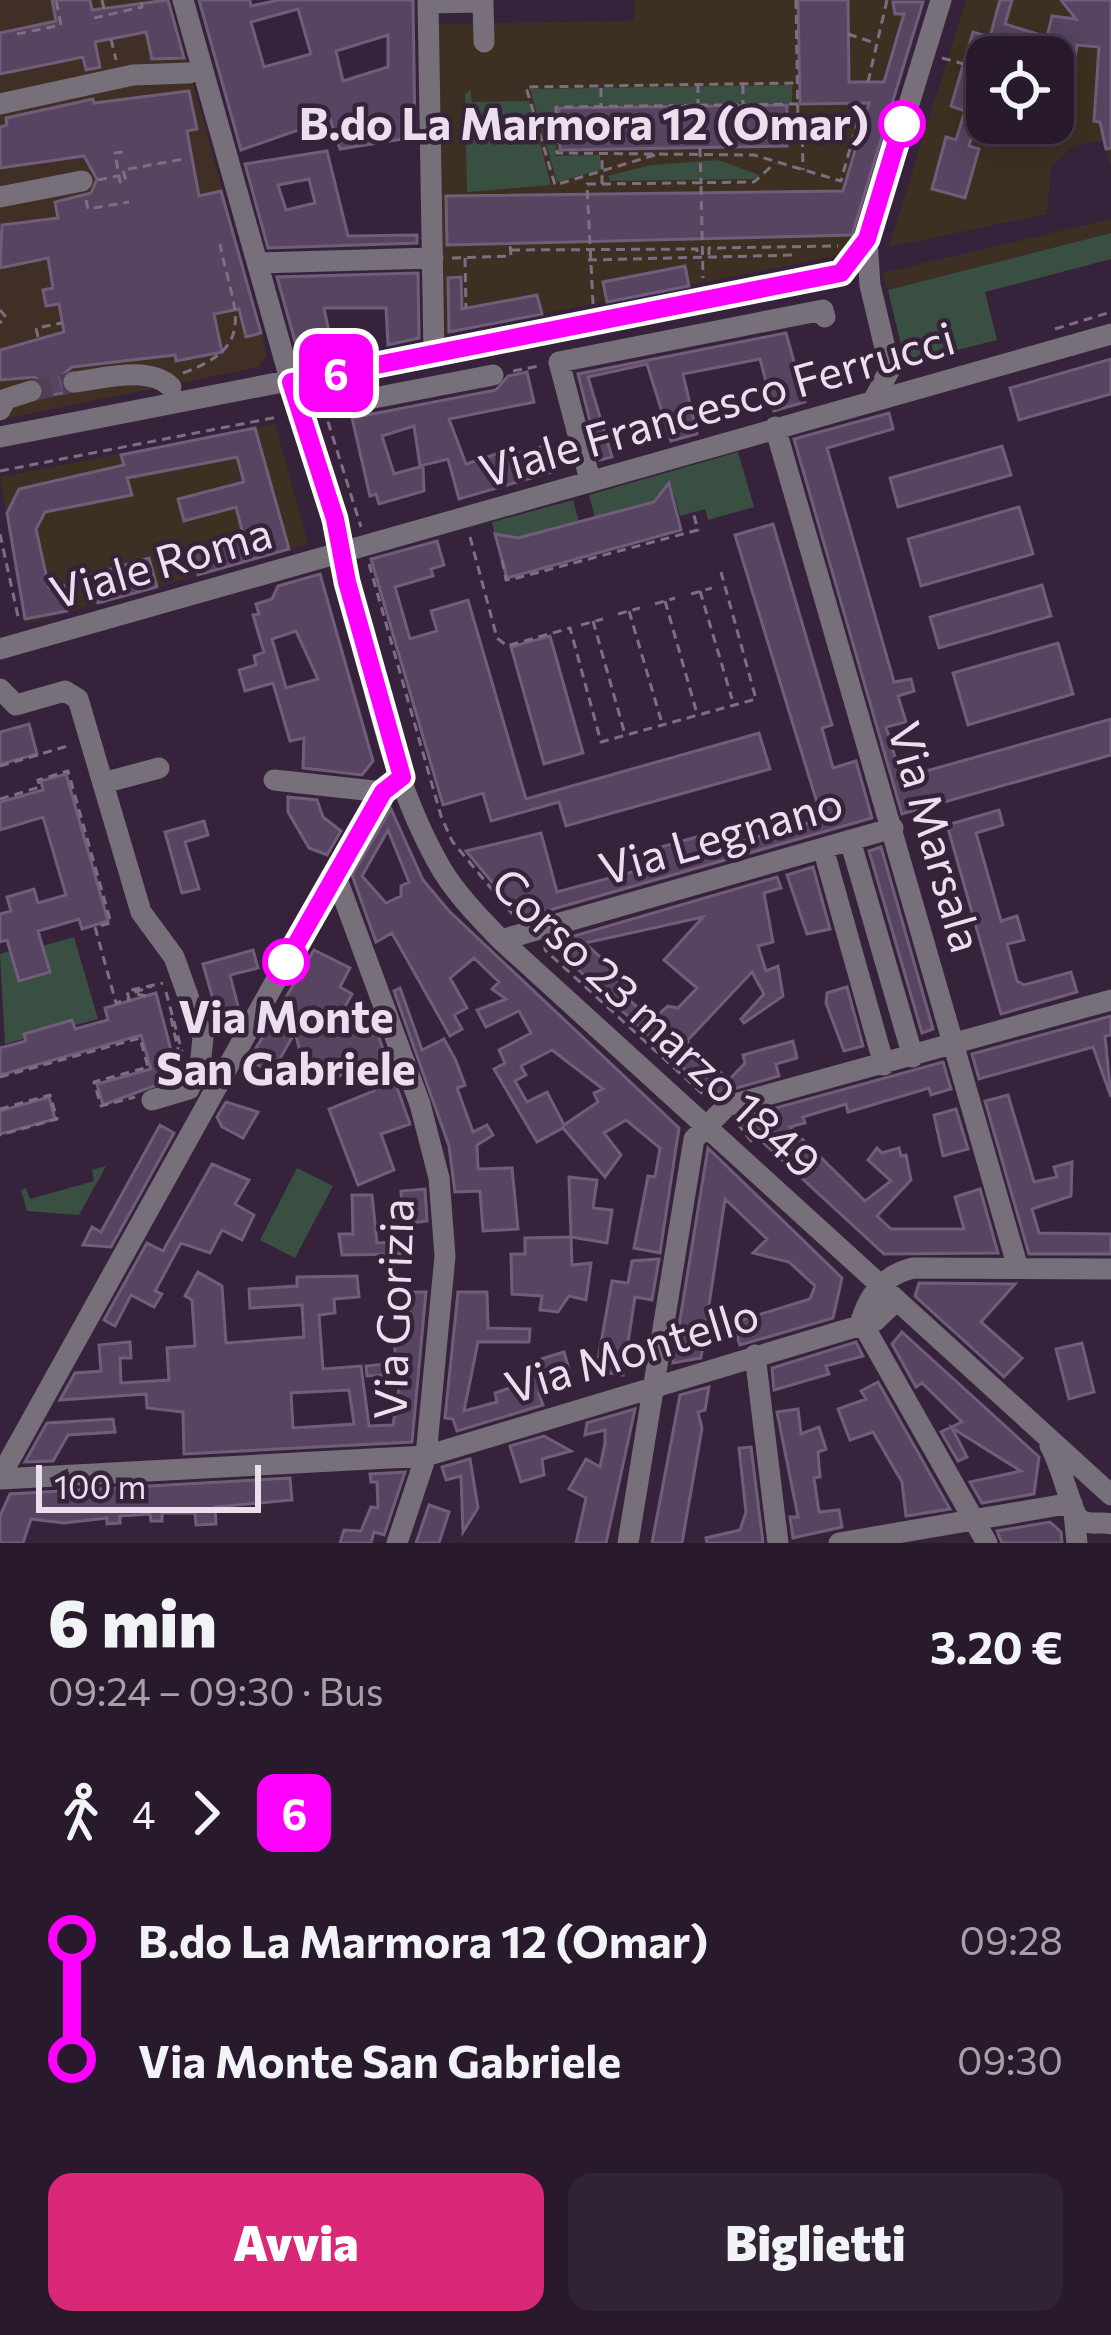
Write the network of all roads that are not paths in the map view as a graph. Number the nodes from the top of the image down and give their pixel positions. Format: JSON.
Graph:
{"nodes":[{"id":1,"x":183,"y":0,"type":"edge"},
{"id":2,"x":940,"y":0,"type":"edge"},
{"id":3,"x":428,"y":1,"type":"edge"},
{"id":4,"x":484,"y":42,"type":"dead end"},
{"id":5,"x":189,"y":73,"type":"dead end"},
{"id":6,"x":0,"y":104,"type":"edge"},
{"id":7,"x":82,"y":181,"type":"road end"},
{"id":8,"x":0,"y":197,"type":"edge"},
{"id":9,"x":858,"y":243,"type":"junction"},
{"id":10,"x":433,"y":258,"type":"junction"},
{"id":11,"x":258,"y":263,"type":"junction"},
{"id":12,"x":841,"y":273,"type":"junction"},
{"id":13,"x":869,"y":276,"type":"junction"},
{"id":14,"x":630,"y":316,"type":"junction"},
{"id":15,"x":825,"y":316,"type":"dead end"},
{"id":16,"x":1111,"y":325,"type":"edge"},
{"id":17,"x":1111,"y":334,"type":"edge"},
{"id":18,"x":480,"y":345,"type":"junction"},
{"id":19,"x":638,"y":350,"type":"junction"},
{"id":20,"x":434,"y":354,"type":"junction"},
{"id":21,"x":392,"y":362,"type":"junction"},
{"id":22,"x":890,"y":369,"type":"junction"},
{"id":23,"x":74,"y":382,"type":"tunnel mouth"},
{"id":24,"x":291,"y":382,"type":"junction"},
{"id":25,"x":168,"y":383,"type":"road end"},
{"id":26,"x":32,"y":391,"type":"tunnel mouth"},
{"id":27,"x":399,"y":393,"type":"junction"},
{"id":28,"x":874,"y":399,"type":"junction"},
{"id":29,"x":349,"y":403,"type":"dead end"},
{"id":30,"x":0,"y":410,"type":"edge"},
{"id":31,"x":775,"y":427,"type":"junction"},
{"id":32,"x":0,"y":437,"type":"edge"},
{"id":33,"x":584,"y":482,"type":"junction"},
{"id":34,"x":355,"y":554,"type":"junction"},
{"id":35,"x":0,"y":649,"type":"edge"},
{"id":36,"x":0,"y":688,"type":"edge"},
{"id":37,"x":159,"y":768,"type":"dead end"},
{"id":38,"x":402,"y":777,"type":"junction"},
{"id":39,"x":274,"y":780,"type":"dead end"},
{"id":40,"x":103,"y":784,"type":"junction"},
{"id":41,"x":383,"y":792,"type":"junction"},
{"id":42,"x":893,"y":828,"type":"junction"},
{"id":43,"x":850,"y":840,"type":"junction"},
{"id":44,"x":823,"y":848,"type":"junction"},
{"id":45,"x":335,"y":874,"type":"junction"},
{"id":46,"x":501,"y":940,"type":"junction"},
{"id":47,"x":1111,"y":1000,"type":"edge"},
{"id":48,"x":952,"y":1046,"type":"junction"},
{"id":49,"x":914,"y":1057,"type":"junction"},
{"id":50,"x":884,"y":1065,"type":"junction"},
{"id":51,"x":152,"y":1100,"type":"dead end"},
{"id":52,"x":706,"y":1126,"type":"junction"},
{"id":53,"x":1018,"y":1268,"type":"junction"},
{"id":54,"x":1111,"y":1269,"type":"edge"},
{"id":55,"x":889,"y":1293,"type":"junction"},
{"id":56,"x":861,"y":1322,"type":"junction"},
{"id":57,"x":755,"y":1354,"type":"junction"},
{"id":58,"x":655,"y":1385,"type":"junction"},
{"id":59,"x":1040,"y":1430,"type":"junction"},
{"id":60,"x":426,"y":1456,"type":"junction"},
{"id":61,"x":0,"y":1478,"type":"edge"},
{"id":62,"x":1104,"y":1489,"type":"edge"},
{"id":63,"x":1073,"y":1505,"type":"junction"},
{"id":64,"x":973,"y":1519,"type":"junction"},
{"id":65,"x":1102,"y":1524,"type":"edge"},
{"id":66,"x":397,"y":1543,"type":"edge"},
{"id":67,"x":628,"y":1543,"type":"edge"},
{"id":68,"x":778,"y":1543,"type":"edge"},
{"id":69,"x":839,"y":1543,"type":"edge"},
{"id":70,"x":987,"y":1543,"type":"edge"},
{"id":71,"x":1077,"y":1543,"type":"edge"}],
"edges":[{"from":1,"to":11,"type":"street","name":"Corso 23 marzo 1849"},
{"from":2,"to":9,"type":"street"},
{"from":3,"to":4,"type":"street"},
{"from":3,"to":10,"type":"street"},
{"from":5,"to":6,"type":"street"},
{"from":7,"to":8,"type":"street"},
{"from":9,"to":12,"type":"street"},
{"from":9,"to":13,"type":"street"},
{"from":10,"to":11,"type":"street"},
{"from":10,"to":20,"type":"street"},
{"from":11,"to":24,"type":"street","name":"Corso 23 marzo 1849"},
{"from":12,"to":13,"type":"street"},
{"from":12,"to":14,"type":"street"},
{"from":13,"to":22,"type":"street"},
{"from":14,"to":18,"type":"street"},
{"from":14,"to":19,"type":"street"},
{"from":15,"to":19,"type":"street"},
{"from":16,"to":22,"type":"street","name":"Viale Francesco Ferrucci"},
{"from":17,"to":28,"type":"street","name":"Viale Francesco Ferrucci"},
{"from":18,"to":20,"type":"street"},
{"from":18,"to":27,"type":"street"},
{"from":19,"to":33,"type":"street"},
{"from":20,"to":21,"type":"street"},
{"from":21,"to":24,"type":"street"},
{"from":21,"to":27,"type":"street"},
{"from":22,"to":28,"type":"street"},
{"from":23,"to":25,"type":"street"},
{"from":24,"to":32,"type":"street"},
{"from":24,"to":34,"type":"street","name":"Corso 23 marzo 1849"},
{"from":26,"to":30,"type":"street"},
{"from":27,"to":29,"type":"street"},
{"from":28,"to":31,"type":"street","name":"Viale Francesco Ferrucci"},
{"from":31,"to":33,"type":"street","name":"Viale Francesco Ferrucci"},
{"from":31,"to":42,"type":"street","name":"Via Marsala"},
{"from":33,"to":34,"type":"street","name":"Viale Francesco Ferrucci"},
{"from":34,"to":35,"type":"street","name":"Viale Roma"},
{"from":34,"to":38,"type":"street","name":"Corso 23 marzo 1849"},
{"from":36,"to":40,"type":"street"},
{"from":37,"to":40,"type":"street"},
{"from":38,"to":41,"type":"street"},
{"from":38,"to":46,"type":"street","name":"Corso 23 marzo 1849"},
{"from":39,"to":41,"type":"street"},
{"from":40,"to":51,"type":"street"},
{"from":41,"to":45,"type":"street"},
{"from":42,"to":43,"type":"street","name":"Via Legnano"},
{"from":42,"to":48,"type":"street","name":"Via Marsala"},
{"from":43,"to":44,"type":"street","name":"Via Legnano"},
{"from":43,"to":49,"type":"street"},
{"from":44,"to":46,"type":"street","name":"Via Legnano"},
{"from":44,"to":50,"type":"street"},
{"from":45,"to":60,"type":"street","name":"Via Gorizia"},
{"from":45,"to":61,"type":"street"},
{"from":46,"to":52,"type":"street","name":"Corso 23 marzo 1849"},
{"from":47,"to":48,"type":"street"},
{"from":48,"to":49,"type":"street"},
{"from":48,"to":53,"type":"street","name":"Via Marsala"},
{"from":49,"to":50,"type":"street"},
{"from":50,"to":52,"type":"street"},
{"from":52,"to":55,"type":"street","name":"Corso 23 marzo 1849"},
{"from":52,"to":58,"type":"street"},
{"from":53,"to":54,"type":"street"},
{"from":53,"to":55,"type":"street"},
{"from":55,"to":56,"type":"street"},
{"from":55,"to":59,"type":"street","name":"Corso 23 marzo 1849"},
{"from":56,"to":57,"type":"street","name":"Via Montello"},
{"from":56,"to":64,"type":"street"},
{"from":57,"to":58,"type":"street","name":"Via Montello"},
{"from":57,"to":68,"type":"street"},
{"from":58,"to":60,"type":"street","name":"Via Montello"},
{"from":58,"to":67,"type":"street"},
{"from":59,"to":62,"type":"street","name":"Corso 23 marzo 1849"},
{"from":59,"to":63,"type":"street","name":"Corso 23 marzo 1849"},
{"from":60,"to":61,"type":"street","name":"Via Montello"},
{"from":60,"to":66,"type":"street","name":"Via Gorizia"},
{"from":62,"to":63,"type":"street"},
{"from":63,"to":64,"type":"street"},
{"from":63,"to":65,"type":"street"},
{"from":63,"to":71,"type":"street","name":"Corso 23 marzo 1849"},
{"from":64,"to":69,"type":"street"},
{"from":64,"to":70,"type":"street"}]}
